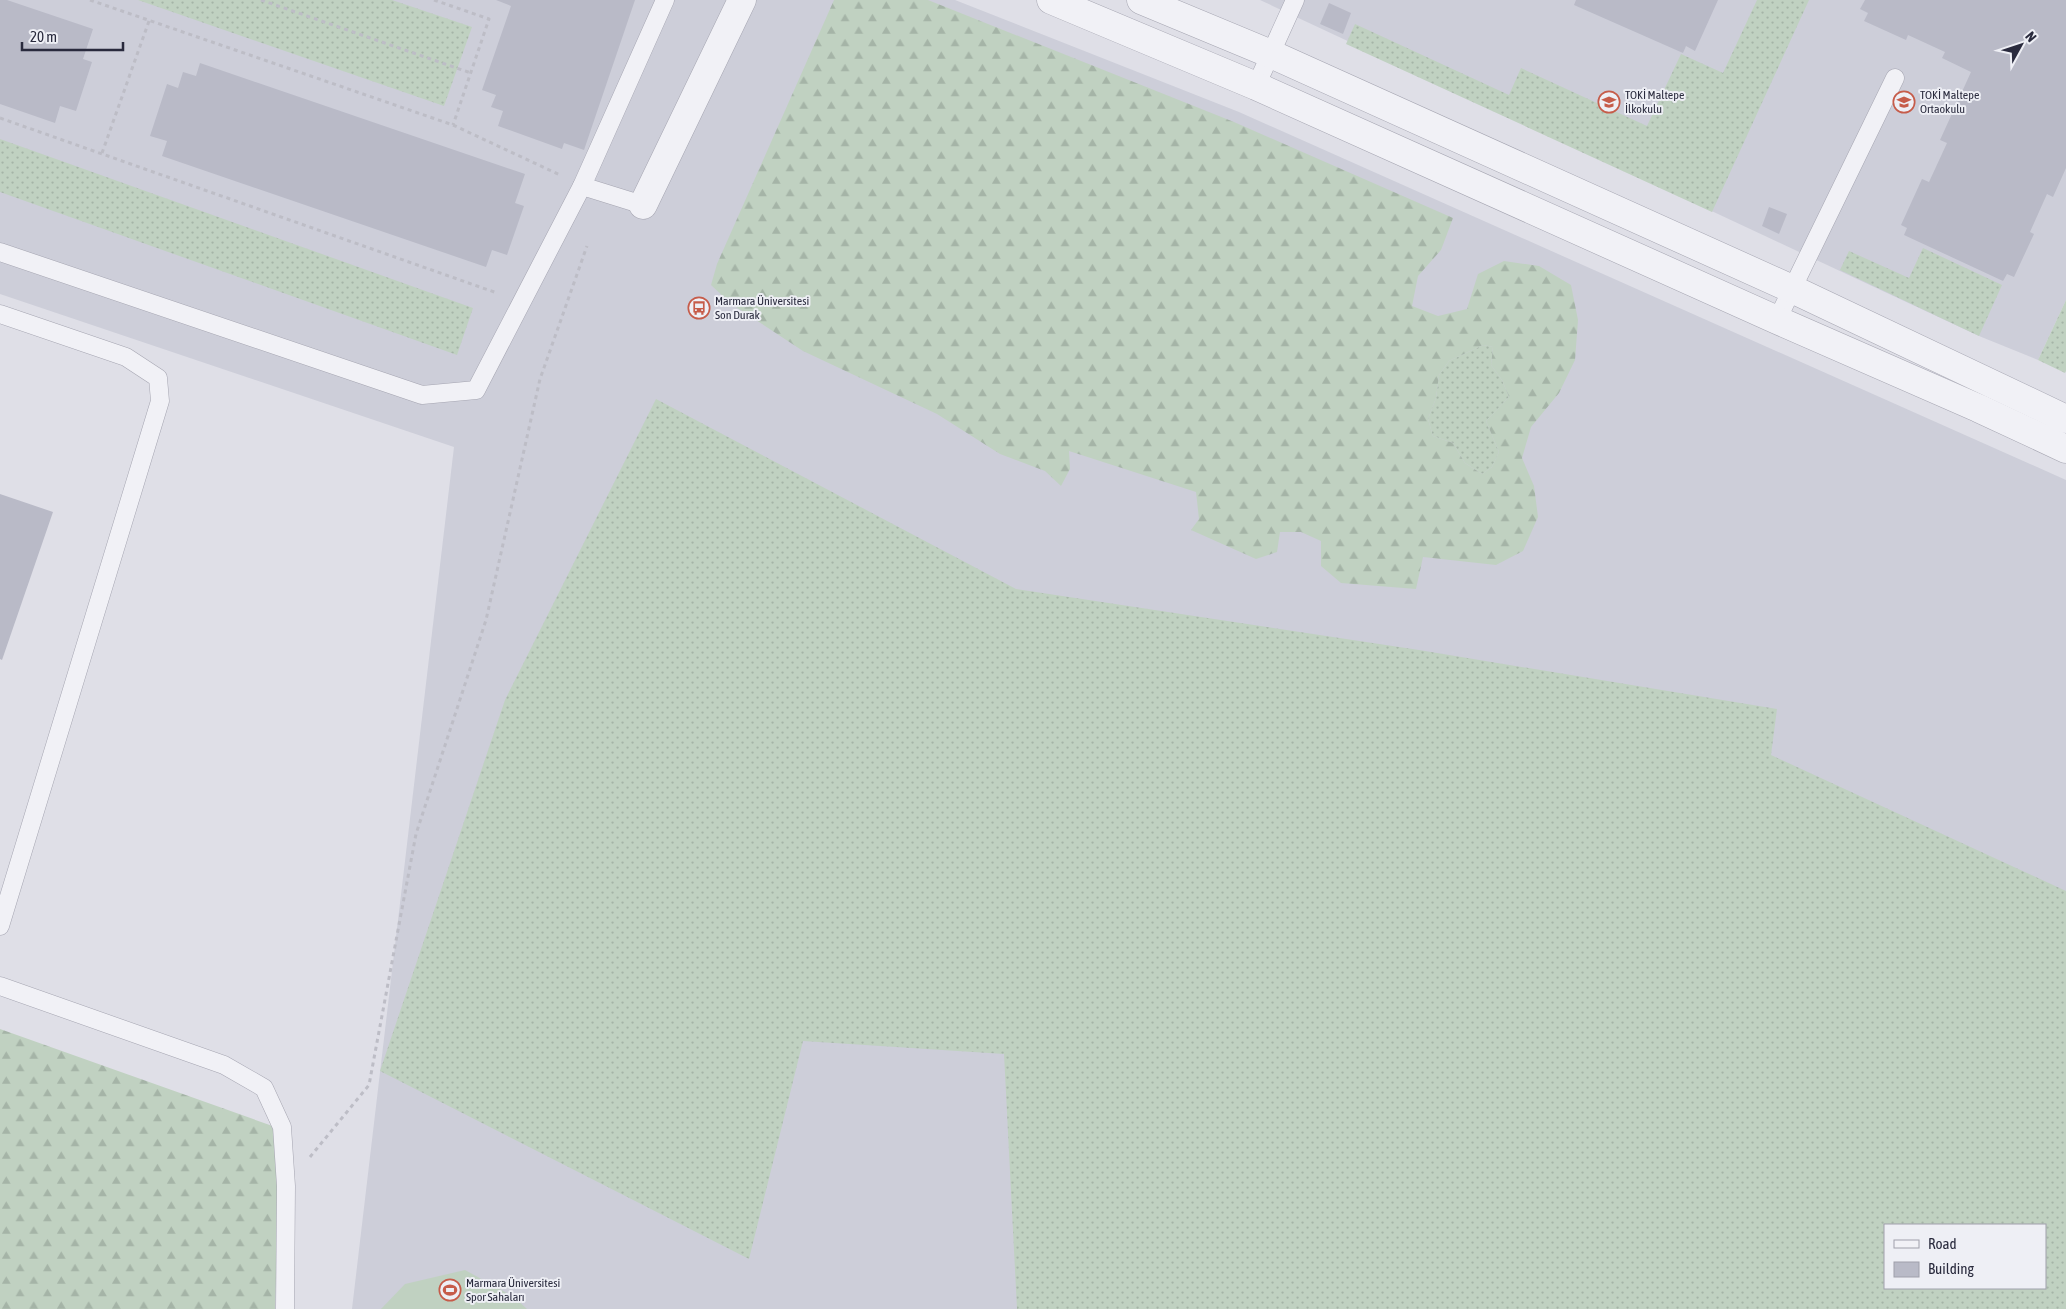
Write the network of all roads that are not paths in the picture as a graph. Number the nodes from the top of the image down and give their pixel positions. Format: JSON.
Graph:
{"nodes":[{"id":1,"x":665,"y":0,"type":"edge"},
{"id":2,"x":742,"y":0,"type":"edge"},
{"id":3,"x":1051,"y":0,"type":"edge"},
{"id":4,"x":1141,"y":0,"type":"edge"},
{"id":5,"x":1295,"y":0,"type":"edge"},
{"id":6,"x":1272,"y":54,"type":"junction"},
{"id":7,"x":1895,"y":78,"type":"dead end"},
{"id":8,"x":1256,"y":86,"type":"junction"},
{"id":9,"x":582,"y":186,"type":"junction"},
{"id":10,"x":643,"y":205,"type":"joint"},
{"id":11,"x":0,"y":252,"type":"edge"},
{"id":12,"x":1792,"y":290,"type":"junction"},
{"id":13,"x":0,"y":314,"type":"edge"},
{"id":14,"x":1777,"y":320,"type":"junction"},
{"id":15,"x":2066,"y":419,"type":"edge"},
{"id":16,"x":2066,"y":449,"type":"edge"},
{"id":17,"x":0,"y":926,"type":"edge"},
{"id":18,"x":0,"y":986,"type":"edge"},
{"id":19,"x":285,"y":1309,"type":"edge"}],
"edges":[{"from":1,"to":9,"type":"lane"},
{"from":2,"to":10,"type":"street"},
{"from":3,"to":8,"type":"street"},
{"from":4,"to":6,"type":"street"},
{"from":5,"to":6,"type":"lane"},
{"from":6,"to":8,"type":"lane"},
{"from":6,"to":12,"type":"street"},
{"from":7,"to":12,"type":"lane"},
{"from":8,"to":14,"type":"street"},
{"from":9,"to":10,"type":"lane"},
{"from":9,"to":11,"type":"lane"},
{"from":12,"to":14,"type":"lane"},
{"from":12,"to":15,"type":"street"},
{"from":13,"to":17,"type":"lane"},
{"from":14,"to":16,"type":"street"},
{"from":18,"to":19,"type":"lane"}]}
